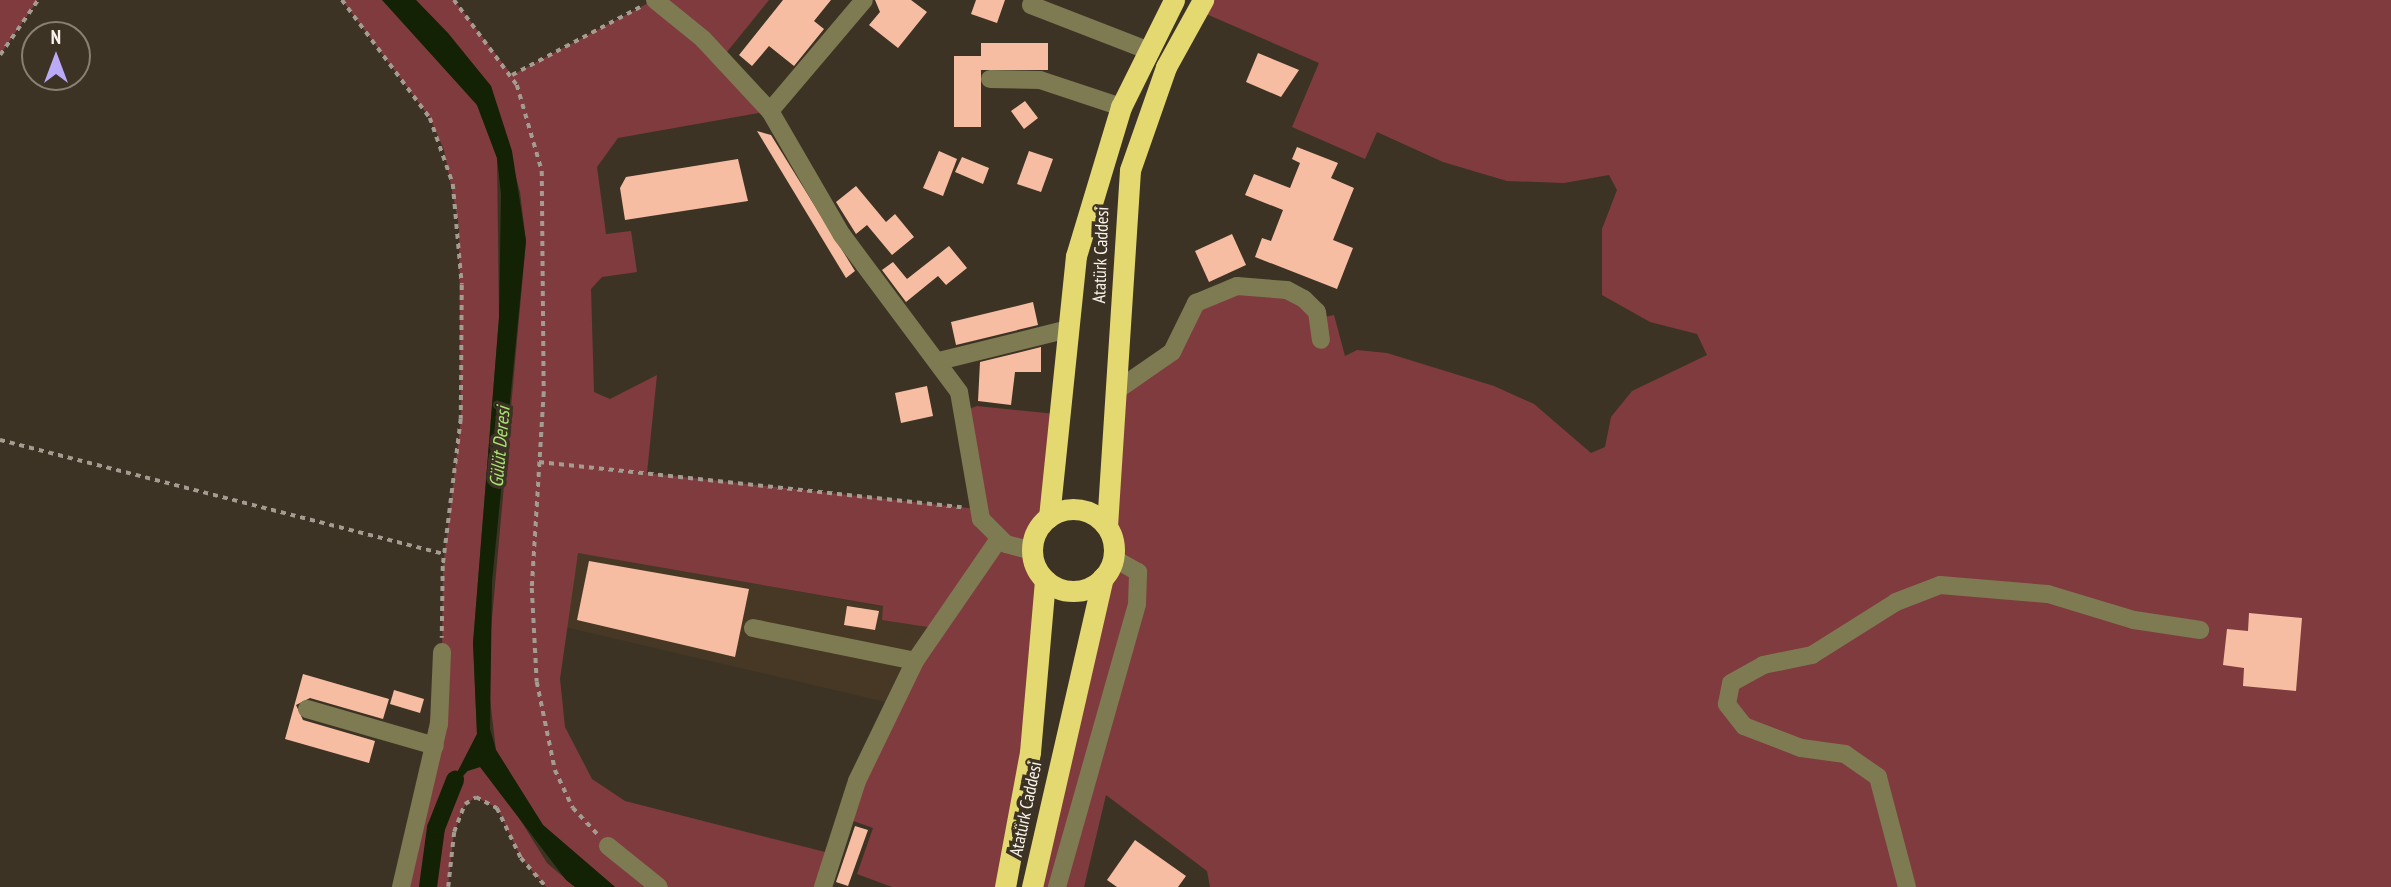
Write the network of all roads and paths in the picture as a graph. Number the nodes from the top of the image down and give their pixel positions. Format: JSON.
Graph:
{"nodes":[{"id":1,"x":38,"y":0,"type":"edge"},
{"id":2,"x":342,"y":0,"type":"edge"},
{"id":3,"x":454,"y":0,"type":"edge"},
{"id":4,"x":654,"y":0,"type":"edge"},
{"id":5,"x":864,"y":0,"type":"edge"},
{"id":6,"x":1174,"y":0,"type":"edge"},
{"id":7,"x":1203,"y":0,"type":"edge"},
{"id":8,"x":1031,"y":5,"type":"dead end"},
{"id":9,"x":1147,"y":50,"type":"junction"},
{"id":10,"x":0,"y":54,"type":"edge"},
{"id":11,"x":512,"y":75,"type":"junction"},
{"id":12,"x":990,"y":79,"type":"dead end"},
{"id":13,"x":1121,"y":107,"type":"junction"},
{"id":14,"x":770,"y":111,"type":"junction"},
{"id":15,"x":1064,"y":330,"type":"junction"},
{"id":16,"x":1321,"y":340,"type":"dead end"},
{"id":17,"x":939,"y":361,"type":"junction"},
{"id":18,"x":1120,"y":387,"type":"junction"},
{"id":19,"x":0,"y":440,"type":"edge"},
{"id":20,"x":539,"y":462,"type":"junction"},
{"id":21,"x":978,"y":509,"type":"junction"},
{"id":22,"x":1049,"y":517,"type":"junction"},
{"id":23,"x":1107,"y":527,"type":"junction"},
{"id":24,"x":999,"y":539,"type":"junction"},
{"id":25,"x":1032,"y":551,"type":"junction"},
{"id":26,"x":444,"y":554,"type":"junction"},
{"id":27,"x":1108,"y":567,"type":"junction"},
{"id":28,"x":1045,"y":580,"type":"junction"},
{"id":29,"x":753,"y":628,"type":"dead end"},
{"id":30,"x":2200,"y":630,"type":"dead end"},
{"id":31,"x":442,"y":652,"type":"joint"},
{"id":32,"x":915,"y":662,"type":"junction"},
{"id":33,"x":307,"y":709,"type":"dead end"},
{"id":34,"x":435,"y":746,"type":"junction"},
{"id":35,"x":608,"y":845,"type":"joint"},
{"id":36,"x":401,"y":887,"type":"edge"},
{"id":37,"x":448,"y":887,"type":"edge"},
{"id":38,"x":546,"y":887,"type":"edge"},
{"id":39,"x":659,"y":887,"type":"edge"},
{"id":40,"x":823,"y":887,"type":"edge"},
{"id":41,"x":1005,"y":887,"type":"edge"},
{"id":42,"x":1032,"y":887,"type":"edge"},
{"id":43,"x":1057,"y":887,"type":"edge"},
{"id":44,"x":1907,"y":887,"type":"edge"}],
"edges":[{"from":1,"to":10,"type":"path"},
{"from":2,"to":26,"type":"path"},
{"from":3,"to":11,"type":"path"},
{"from":4,"to":11,"type":"path"},
{"from":4,"to":14,"type":"street"},
{"from":5,"to":14,"type":"street"},
{"from":6,"to":9,"type":"highway","name":"Atatürk Caddesi"},
{"from":7,"to":18,"type":"highway","name":"Atatürk Caddesi"},
{"from":8,"to":9,"type":"street"},
{"from":9,"to":13,"type":"highway","name":"Atatürk Caddesi"},
{"from":11,"to":20,"type":"path"},
{"from":12,"to":13,"type":"street"},
{"from":13,"to":15,"type":"highway","name":"Atatürk Caddesi"},
{"from":14,"to":17,"type":"street"},
{"from":15,"to":17,"type":"street"},
{"from":15,"to":22,"type":"highway","name":"Atatürk Caddesi"},
{"from":16,"to":18,"type":"street"},
{"from":17,"to":21,"type":"street"},
{"from":18,"to":23,"type":"highway","name":"Atatürk Caddesi"},
{"from":19,"to":26,"type":"path"},
{"from":20,"to":21,"type":"path"},
{"from":20,"to":35,"type":"path"},
{"from":21,"to":24,"type":"street"},
{"from":22,"to":23,"type":"highway"},
{"from":22,"to":25,"type":"highway","name":"Atatürk Caddesi"},
{"from":23,"to":27,"type":"highway","name":"Atatürk Caddesi"},
{"from":24,"to":25,"type":"street"},
{"from":24,"to":32,"type":"street"},
{"from":25,"to":28,"type":"highway","name":"Atatürk Caddesi"},
{"from":26,"to":31,"type":"path"},
{"from":27,"to":28,"type":"highway"},
{"from":27,"to":42,"type":"highway","name":"Atatürk Caddesi"},
{"from":27,"to":43,"type":"street"},
{"from":28,"to":41,"type":"highway","name":"Atatürk Caddesi"},
{"from":29,"to":32,"type":"street"},
{"from":30,"to":44,"type":"street"},
{"from":31,"to":34,"type":"street"},
{"from":32,"to":40,"type":"street"},
{"from":33,"to":34,"type":"street"},
{"from":34,"to":36,"type":"street"},
{"from":35,"to":39,"type":"street"},
{"from":37,"to":38,"type":"path"}]}
